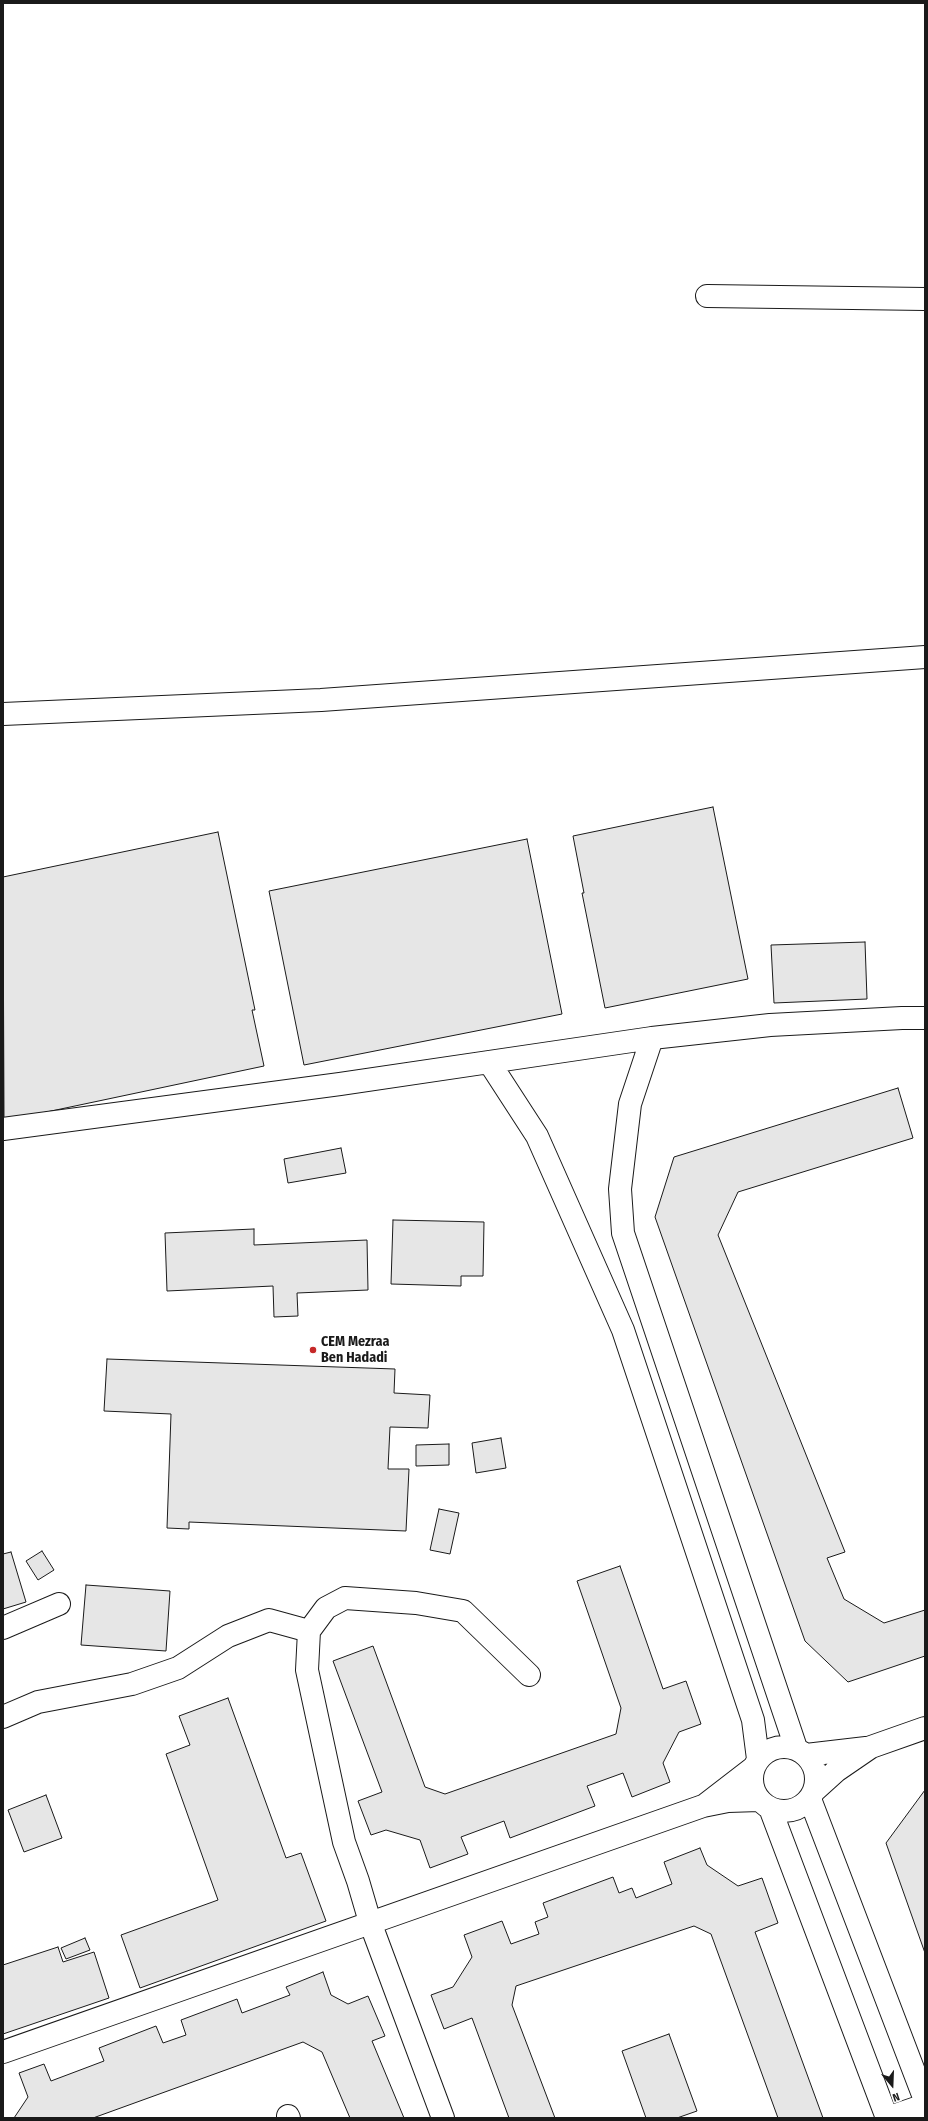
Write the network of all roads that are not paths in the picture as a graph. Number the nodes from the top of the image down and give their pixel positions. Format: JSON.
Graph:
{"nodes":[{"id":1,"x":707,"y":296,"type":"dead end"},
{"id":2,"x":925,"y":299,"type":"edge"},
{"id":3,"x":925,"y":657,"type":"edge"},
{"id":4,"x":3,"y":707,"type":"edge"},
{"id":5,"x":13,"y":713,"type":"edge"},
{"id":6,"x":925,"y":1018,"type":"edge"},
{"id":7,"x":652,"y":1038,"type":"junction"},
{"id":8,"x":489,"y":1062,"type":"junction"},
{"id":9,"x":3,"y":1129,"type":"edge"},
{"id":10,"x":59,"y":1604,"type":"dead end"},
{"id":11,"x":3,"y":1628,"type":"edge"},
{"id":12,"x":309,"y":1631,"type":"junction"},
{"id":13,"x":529,"y":1675,"type":"dead end"},
{"id":14,"x":3,"y":1717,"type":"edge"},
{"id":15,"x":925,"y":1728,"type":"edge"},
{"id":16,"x":871,"y":1748,"type":"junction"},
{"id":17,"x":801,"y":1751,"type":"junction"},
{"id":18,"x":756,"y":1764,"type":"junction"},
{"id":19,"x":813,"y":1795,"type":"junction"},
{"id":20,"x":765,"y":1804,"type":"junction"},
{"id":21,"x":703,"y":1806,"type":"junction"},
{"id":22,"x":370,"y":1922,"type":"junction"},
{"id":23,"x":3,"y":2052,"type":"edge"},
{"id":24,"x":925,"y":2100,"type":"edge"},
{"id":25,"x":925,"y":2104,"type":"edge"},
{"id":26,"x":443,"y":2118,"type":"edge"},
{"id":27,"x":887,"y":2118,"type":"edge"}],
"edges":[{"from":1,"to":2,"type":"street"},
{"from":3,"to":5,"type":"street"},
{"from":4,"to":5,"type":"street"},
{"from":6,"to":7,"type":"street"},
{"from":7,"to":8,"type":"street"},
{"from":7,"to":17,"type":"street"},
{"from":8,"to":9,"type":"street"},
{"from":8,"to":18,"type":"street"},
{"from":10,"to":11,"type":"street"},
{"from":12,"to":13,"type":"street"},
{"from":12,"to":14,"type":"street"},
{"from":12,"to":22,"type":"street"},
{"from":15,"to":16,"type":"street"},
{"from":16,"to":17,"type":"street"},
{"from":16,"to":19,"type":"street"},
{"from":17,"to":18,"type":"street"},
{"from":17,"to":19,"type":"street"},
{"from":18,"to":20,"type":"street"},
{"from":18,"to":21,"type":"street"},
{"from":19,"to":20,"type":"street"},
{"from":19,"to":24,"type":"street"},
{"from":20,"to":21,"type":"street"},
{"from":20,"to":27,"type":"street"},
{"from":21,"to":22,"type":"street"},
{"from":22,"to":23,"type":"street"},
{"from":22,"to":26,"type":"street"},
{"from":25,"to":27,"type":"street"}]}
